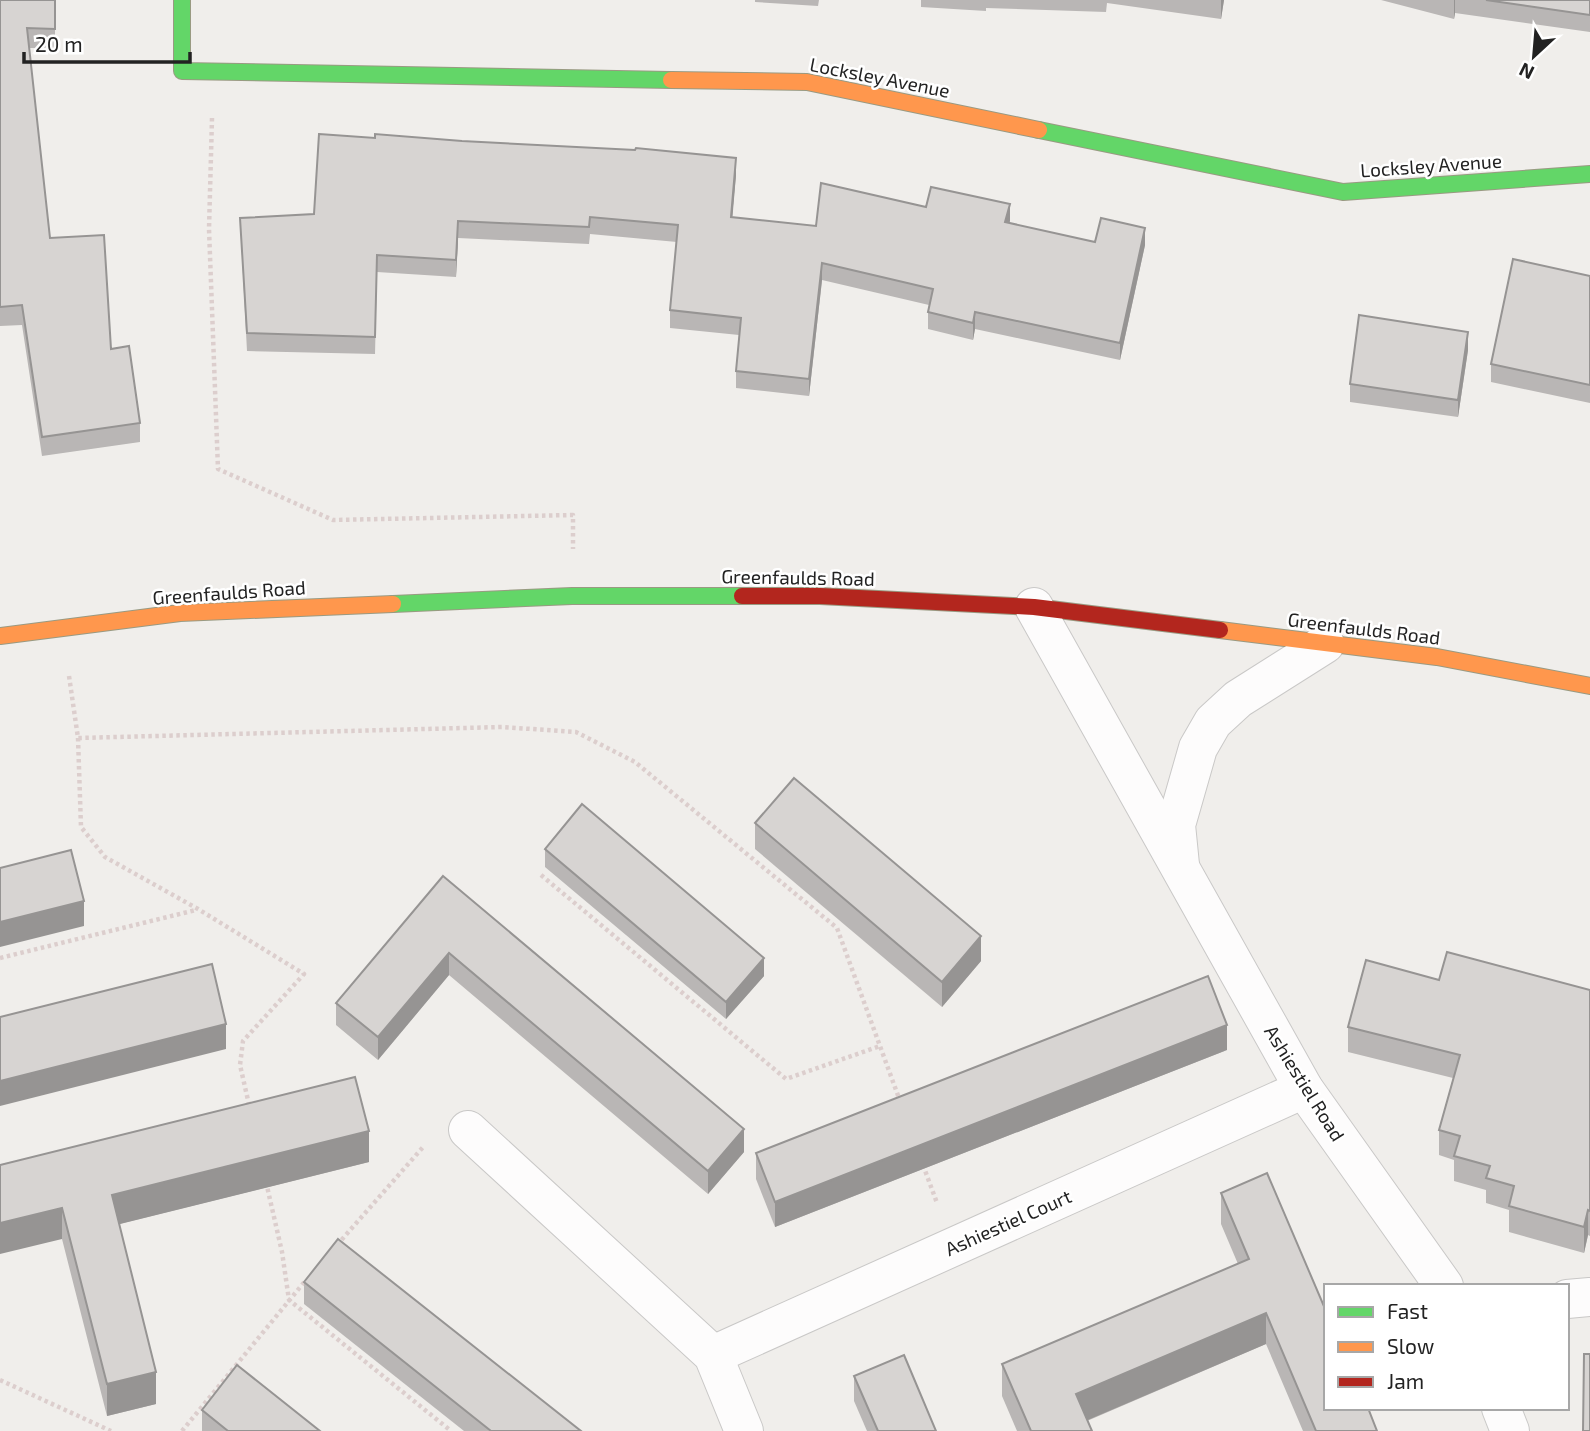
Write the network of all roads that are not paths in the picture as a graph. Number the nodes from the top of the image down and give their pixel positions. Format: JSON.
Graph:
{"nodes":[{"id":1,"x":182,"y":0,"type":"edge"},
{"id":2,"x":1590,"y":174,"type":"edge"},
{"id":3,"x":1034,"y":607,"type":"junction"},
{"id":4,"x":0,"y":636,"type":"edge"},
{"id":5,"x":1325,"y":644,"type":"junction"},
{"id":6,"x":1590,"y":686,"type":"edge"},
{"id":7,"x":1181,"y":870,"type":"junction"},
{"id":8,"x":1304,"y":1089,"type":"junction"},
{"id":9,"x":468,"y":1130,"type":"road end"},
{"id":10,"x":1443,"y":1284,"type":"edge"},
{"id":11,"x":1590,"y":1297,"type":"edge"},
{"id":12,"x":1569,"y":1299,"type":"edge"},
{"id":13,"x":713,"y":1355,"type":"junction"},
{"id":14,"x":1502,"y":1410,"type":"edge"},
{"id":15,"x":744,"y":1431,"type":"edge"},
{"id":16,"x":1510,"y":1431,"type":"edge"}],
"edges":[{"from":1,"to":2,"type":"street","name":"Locksley Avenue"},
{"from":3,"to":4,"type":"street","name":"Greenfaulds Road"},
{"from":3,"to":5,"type":"street","name":"Greenfaulds Road"},
{"from":3,"to":7,"type":"street","name":"Ashiestiel Road"},
{"from":5,"to":6,"type":"street","name":"Greenfaulds Road"},
{"from":5,"to":7,"type":"street","name":"Ashiestiel Road"},
{"from":7,"to":8,"type":"street","name":"Ashiestiel Road"},
{"from":8,"to":10,"type":"street","name":"Ashiestiel Road"},
{"from":8,"to":13,"type":"street","name":"Ashiestiel Court"},
{"from":9,"to":13,"type":"street"},
{"from":11,"to":12,"type":"street"},
{"from":13,"to":15,"type":"street"},
{"from":14,"to":16,"type":"street"}]}
